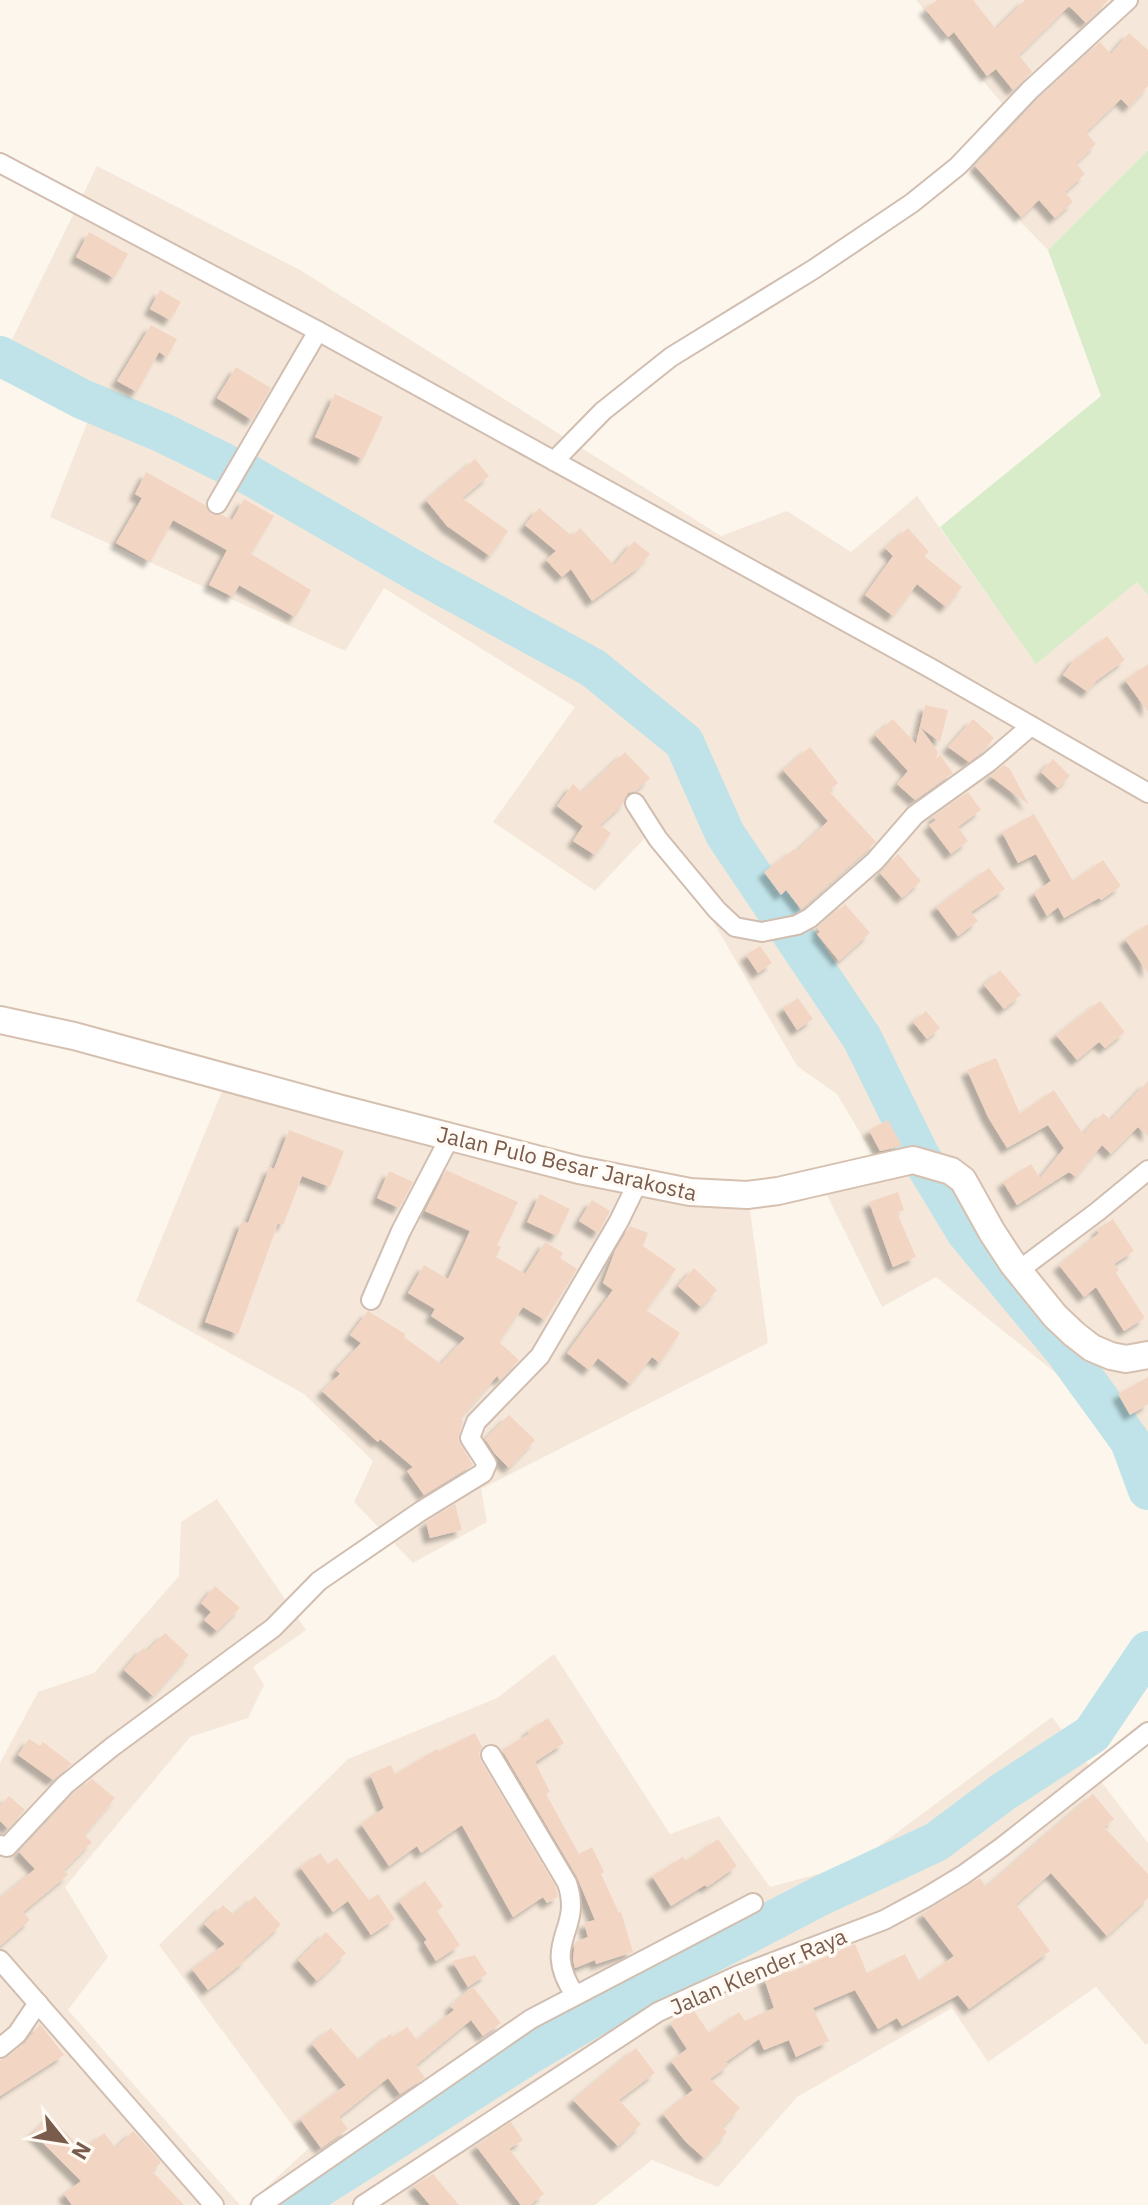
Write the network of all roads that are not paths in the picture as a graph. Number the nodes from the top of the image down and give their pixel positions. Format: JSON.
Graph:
{"nodes":[{"id":1,"x":1128,"y":0,"type":"edge"},
{"id":2,"x":0,"y":163,"type":"edge"},
{"id":3,"x":318,"y":331,"type":"junction"},
{"id":4,"x":554,"y":461,"type":"junction"},
{"id":5,"x":220,"y":498,"type":"dead end"},
{"id":6,"x":1031,"y":726,"type":"junction"},
{"id":7,"x":1148,"y":793,"type":"edge"},
{"id":8,"x":635,"y":803,"type":"dead end"},
{"id":9,"x":0,"y":1020,"type":"edge"},
{"id":10,"x":450,"y":1137,"type":"junction"},
{"id":11,"x":1148,"y":1170,"type":"edge"},
{"id":12,"x":638,"y":1182,"type":"junction"},
{"id":13,"x":1018,"y":1271,"type":"junction"},
{"id":14,"x":371,"y":1300,"type":"dead end"},
{"id":15,"x":1148,"y":1355,"type":"edge"},
{"id":16,"x":1148,"y":1732,"type":"edge"},
{"id":17,"x":491,"y":1755,"type":"dead end"},
{"id":18,"x":0,"y":1845,"type":"edge"},
{"id":19,"x":753,"y":1903,"type":"dead end"},
{"id":20,"x":0,"y":1960,"type":"edge"},
{"id":21,"x":575,"y":1995,"type":"junction"},
{"id":22,"x":38,"y":2003,"type":"junction"},
{"id":23,"x":0,"y":2048,"type":"edge"},
{"id":24,"x":214,"y":2205,"type":"edge"},
{"id":25,"x":261,"y":2205,"type":"edge"},
{"id":26,"x":363,"y":2205,"type":"edge"}],
"edges":[{"from":1,"to":4,"type":"street"},
{"from":2,"to":3,"type":"street"},
{"from":3,"to":4,"type":"street"},
{"from":3,"to":5,"type":"street"},
{"from":4,"to":6,"type":"street"},
{"from":6,"to":7,"type":"street"},
{"from":6,"to":8,"type":"street"},
{"from":9,"to":10,"type":"street","name":"Jalan Pulo Besar Jarakosta"},
{"from":10,"to":12,"type":"street","name":"Jalan Pulo Besar Jarakosta"},
{"from":10,"to":14,"type":"street"},
{"from":11,"to":13,"type":"street"},
{"from":12,"to":13,"type":"street","name":"Jalan Pulo Besar Jarakosta"},
{"from":12,"to":18,"type":"street"},
{"from":13,"to":15,"type":"street","name":"Jalan Pulo Besar Jarakosta"},
{"from":16,"to":26,"type":"street","name":"Jalan Klender Raya"},
{"from":17,"to":21,"type":"street"},
{"from":19,"to":21,"type":"street"},
{"from":20,"to":22,"type":"street"},
{"from":21,"to":25,"type":"street"},
{"from":22,"to":23,"type":"street"},
{"from":22,"to":24,"type":"street"}]}
